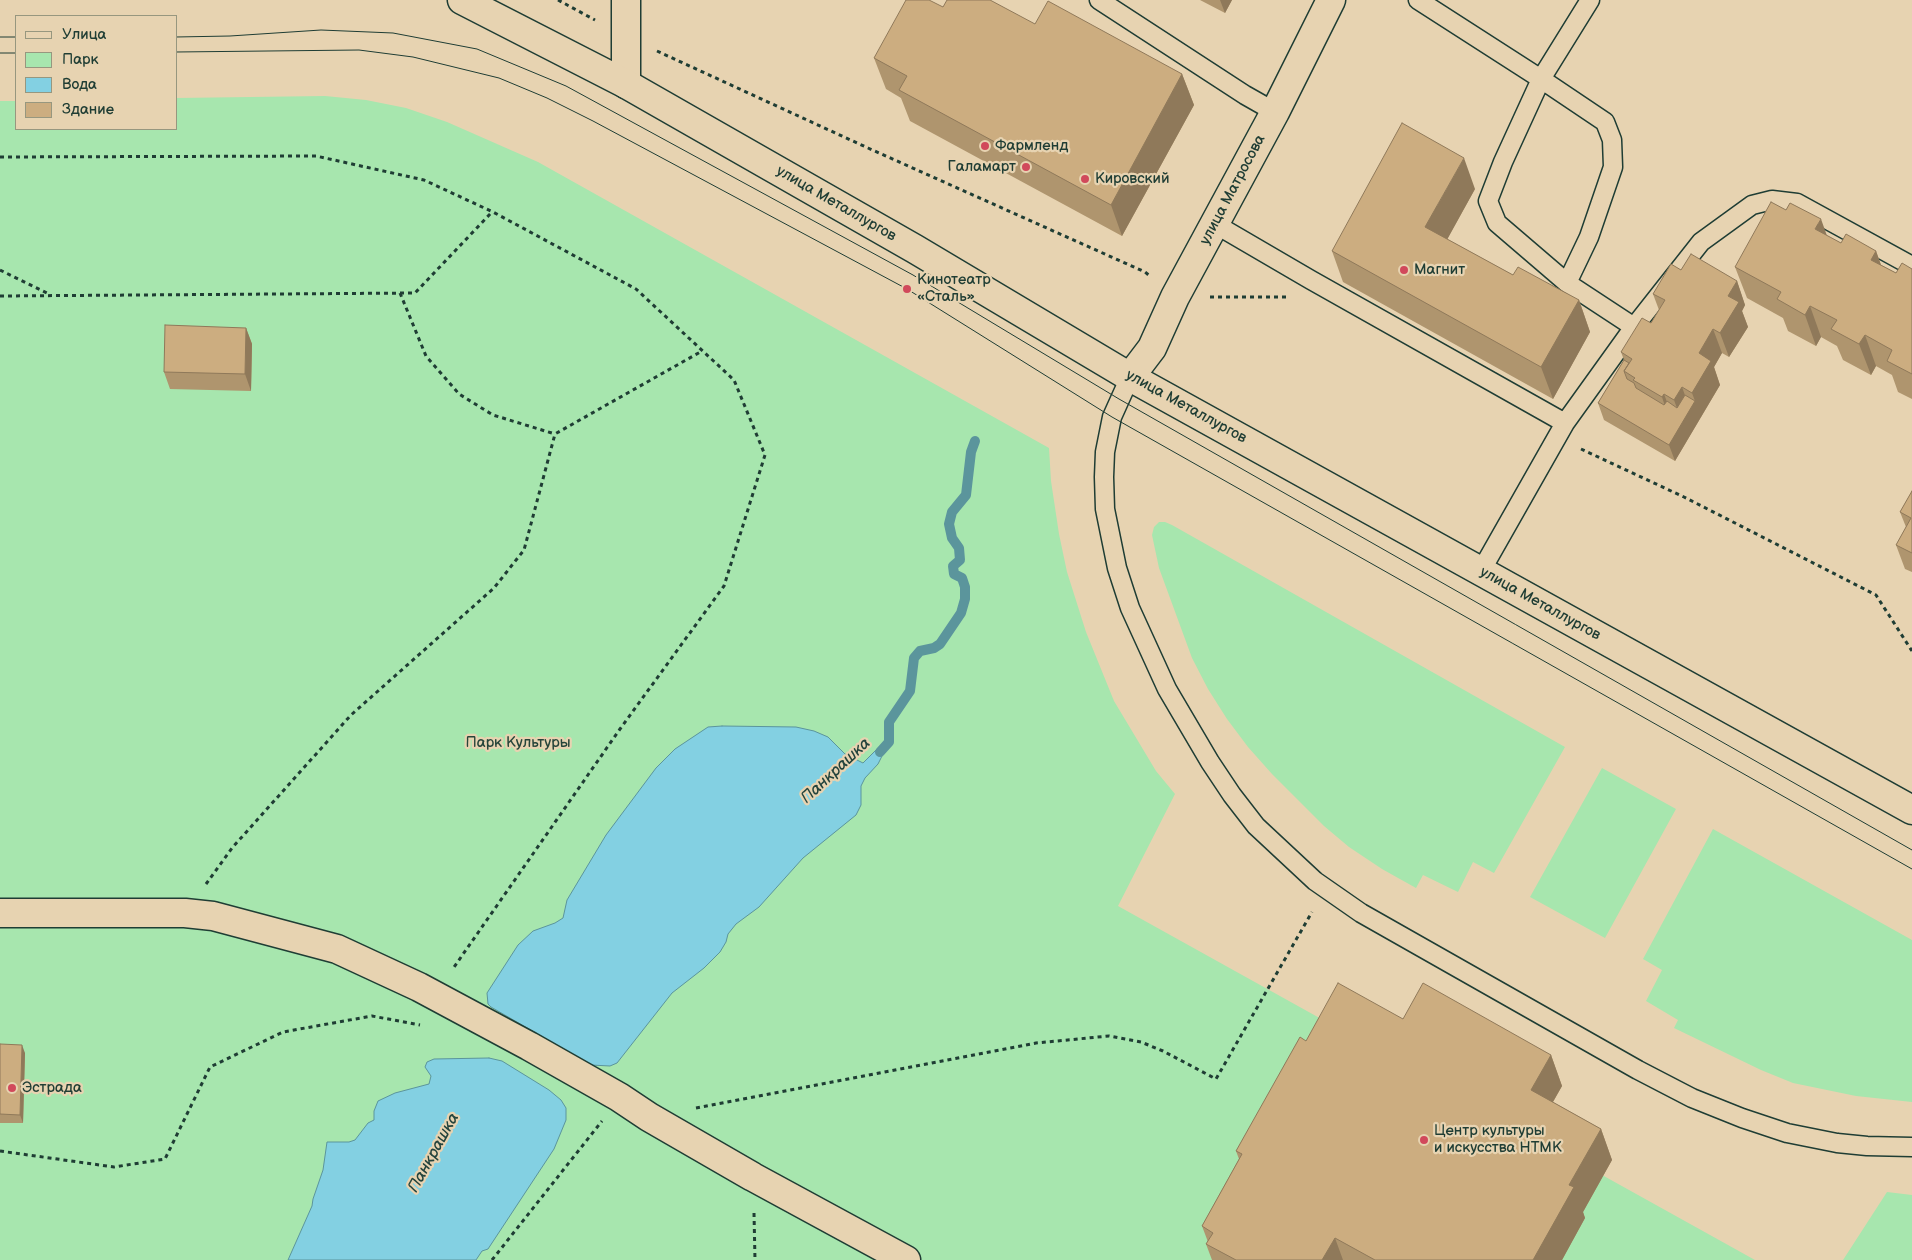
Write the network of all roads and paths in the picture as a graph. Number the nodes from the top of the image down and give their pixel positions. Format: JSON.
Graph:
{"nodes":[{"id":1,"x":462,"y":0,"type":"edge"},
{"id":2,"x":558,"y":0,"type":"edge"},
{"id":3,"x":626,"y":0,"type":"edge"},
{"id":4,"x":1331,"y":0,"type":"edge"},
{"id":5,"x":1418,"y":0,"type":"edge"},
{"id":6,"x":1590,"y":0,"type":"edge"},
{"id":7,"x":1102,"y":1,"type":"edge"},
{"id":8,"x":626,"y":37,"type":"junction"},
{"id":9,"x":1541,"y":79,"type":"junction"},
{"id":10,"x":626,"y":84,"type":"junction"},
{"id":11,"x":1274,"y":112,"type":"junction"},
{"id":12,"x":0,"y":158,"type":"edge"},
{"id":13,"x":492,"y":212,"type":"junction"},
{"id":14,"x":1215,"y":224,"type":"junction"},
{"id":15,"x":1912,"y":266,"type":"edge"},
{"id":16,"x":0,"y":270,"type":"edge"},
{"id":17,"x":1567,"y":283,"type":"junction"},
{"id":18,"x":400,"y":293,"type":"junction"},
{"id":19,"x":52,"y":295,"type":"junction"},
{"id":20,"x":0,"y":296,"type":"edge"},
{"id":21,"x":1175,"y":297,"type":"junction"},
{"id":22,"x":1287,"y":297,"type":"dead end"},
{"id":23,"x":1634,"y":327,"type":"junction"},
{"id":24,"x":702,"y":351,"type":"junction"},
{"id":25,"x":1130,"y":377,"type":"junction"},
{"id":26,"x":1561,"y":430,"type":"junction"},
{"id":27,"x":555,"y":434,"type":"junction"},
{"id":28,"x":1481,"y":571,"type":"junction"},
{"id":29,"x":1912,"y":651,"type":"edge"},
{"id":30,"x":1912,"y":810,"type":"edge"},
{"id":31,"x":1326,"y":888,"type":"junction"},
{"id":32,"x":0,"y":913,"type":"edge"},
{"id":33,"x":185,"y":913,"type":"junction"},
{"id":34,"x":434,"y":995,"type":"junction"},
{"id":35,"x":421,"y":1025,"type":"dead end"},
{"id":36,"x":619,"y":1097,"type":"junction"},
{"id":37,"x":649,"y":1118,"type":"junction"},
{"id":38,"x":1912,"y":1147,"type":"edge"},
{"id":39,"x":0,"y":1151,"type":"edge"},
{"id":40,"x":753,"y":1177,"type":"junction"},
{"id":41,"x":492,"y":1260,"type":"edge"},
{"id":42,"x":755,"y":1260,"type":"edge"},
{"id":43,"x":906,"y":1260,"type":"edge"}],
"edges":[{"from":1,"to":10,"type":"main road","name":"улица Металлургов"},
{"from":2,"to":8,"type":"path"},
{"from":3,"to":8,"type":"main road"},
{"from":4,"to":11,"type":"main road","name":"улица Матросова"},
{"from":5,"to":9,"type":"lane"},
{"from":6,"to":9,"type":"lane"},
{"from":7,"to":11,"type":"lane"},
{"from":8,"to":10,"type":"main road"},
{"from":8,"to":21,"type":"path"},
{"from":9,"to":17,"type":"lane"},
{"from":9,"to":17,"type":"lane"},
{"from":10,"to":25,"type":"main road","name":"улица Металлургов"},
{"from":11,"to":14,"type":"main road","name":"улица Матросова"},
{"from":12,"to":13,"type":"path"},
{"from":13,"to":18,"type":"path"},
{"from":13,"to":24,"type":"path"},
{"from":14,"to":21,"type":"main road","name":"улица Матросова"},
{"from":14,"to":26,"type":"lane"},
{"from":15,"to":23,"type":"lane"},
{"from":16,"to":19,"type":"path"},
{"from":17,"to":23,"type":"lane"},
{"from":18,"to":19,"type":"path"},
{"from":18,"to":27,"type":"path"},
{"from":19,"to":20,"type":"path"},
{"from":21,"to":22,"type":"path"},
{"from":21,"to":25,"type":"main road","name":"улица Матросова"},
{"from":23,"to":26,"type":"lane"},
{"from":24,"to":27,"type":"path"},
{"from":24,"to":34,"type":"path"},
{"from":25,"to":28,"type":"main road","name":"улица Металлургов"},
{"from":25,"to":31,"type":"lane"},
{"from":26,"to":28,"type":"lane"},
{"from":26,"to":29,"type":"path"},
{"from":27,"to":33,"type":"path"},
{"from":28,"to":30,"type":"main road","name":"улица Металлургов"},
{"from":31,"to":37,"type":"path"},
{"from":31,"to":38,"type":"lane"},
{"from":32,"to":33,"type":"main road"},
{"from":33,"to":34,"type":"main road"},
{"from":34,"to":36,"type":"main road"},
{"from":35,"to":39,"type":"path"},
{"from":36,"to":37,"type":"main road"},
{"from":36,"to":41,"type":"path"},
{"from":37,"to":40,"type":"main road"},
{"from":40,"to":42,"type":"path"},
{"from":40,"to":43,"type":"main road"}]}
